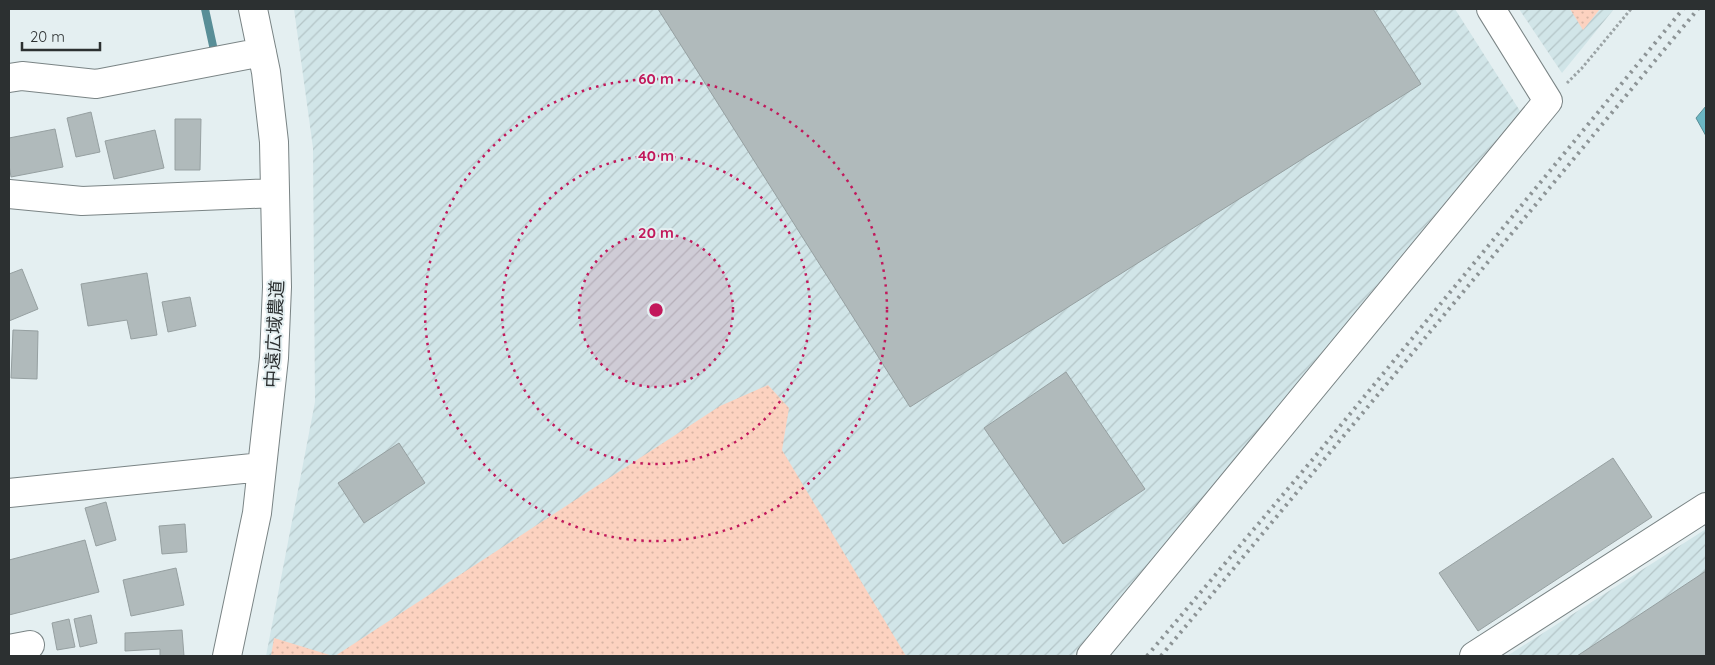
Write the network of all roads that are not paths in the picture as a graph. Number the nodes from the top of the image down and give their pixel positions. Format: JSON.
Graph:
{"nodes":[{"id":1,"x":253,"y":9,"type":"edge"},
{"id":2,"x":1490,"y":9,"type":"edge"},
{"id":3,"x":262,"y":52,"type":"junction"},
{"id":4,"x":9,"y":78,"type":"edge"},
{"id":5,"x":275,"y":193,"type":"junction"},
{"id":6,"x":9,"y":194,"type":"edge"},
{"id":7,"x":262,"y":467,"type":"junction"},
{"id":8,"x":9,"y":493,"type":"edge"},
{"id":9,"x":1706,"y":507,"type":"edge"},
{"id":10,"x":227,"y":656,"type":"edge"},
{"id":11,"x":1091,"y":656,"type":"edge"},
{"id":12,"x":1474,"y":656,"type":"edge"}],
"edges":[{"from":1,"to":3,"type":"street","name":"中遠広域農道"},
{"from":2,"to":11,"type":"street"},
{"from":3,"to":4,"type":"street"},
{"from":3,"to":5,"type":"street","name":"中遠広域農道"},
{"from":5,"to":6,"type":"street"},
{"from":5,"to":7,"type":"street","name":"中遠広域農道"},
{"from":7,"to":8,"type":"street"},
{"from":7,"to":10,"type":"street","name":"中遠広域農道"},
{"from":9,"to":12,"type":"street"}]}
